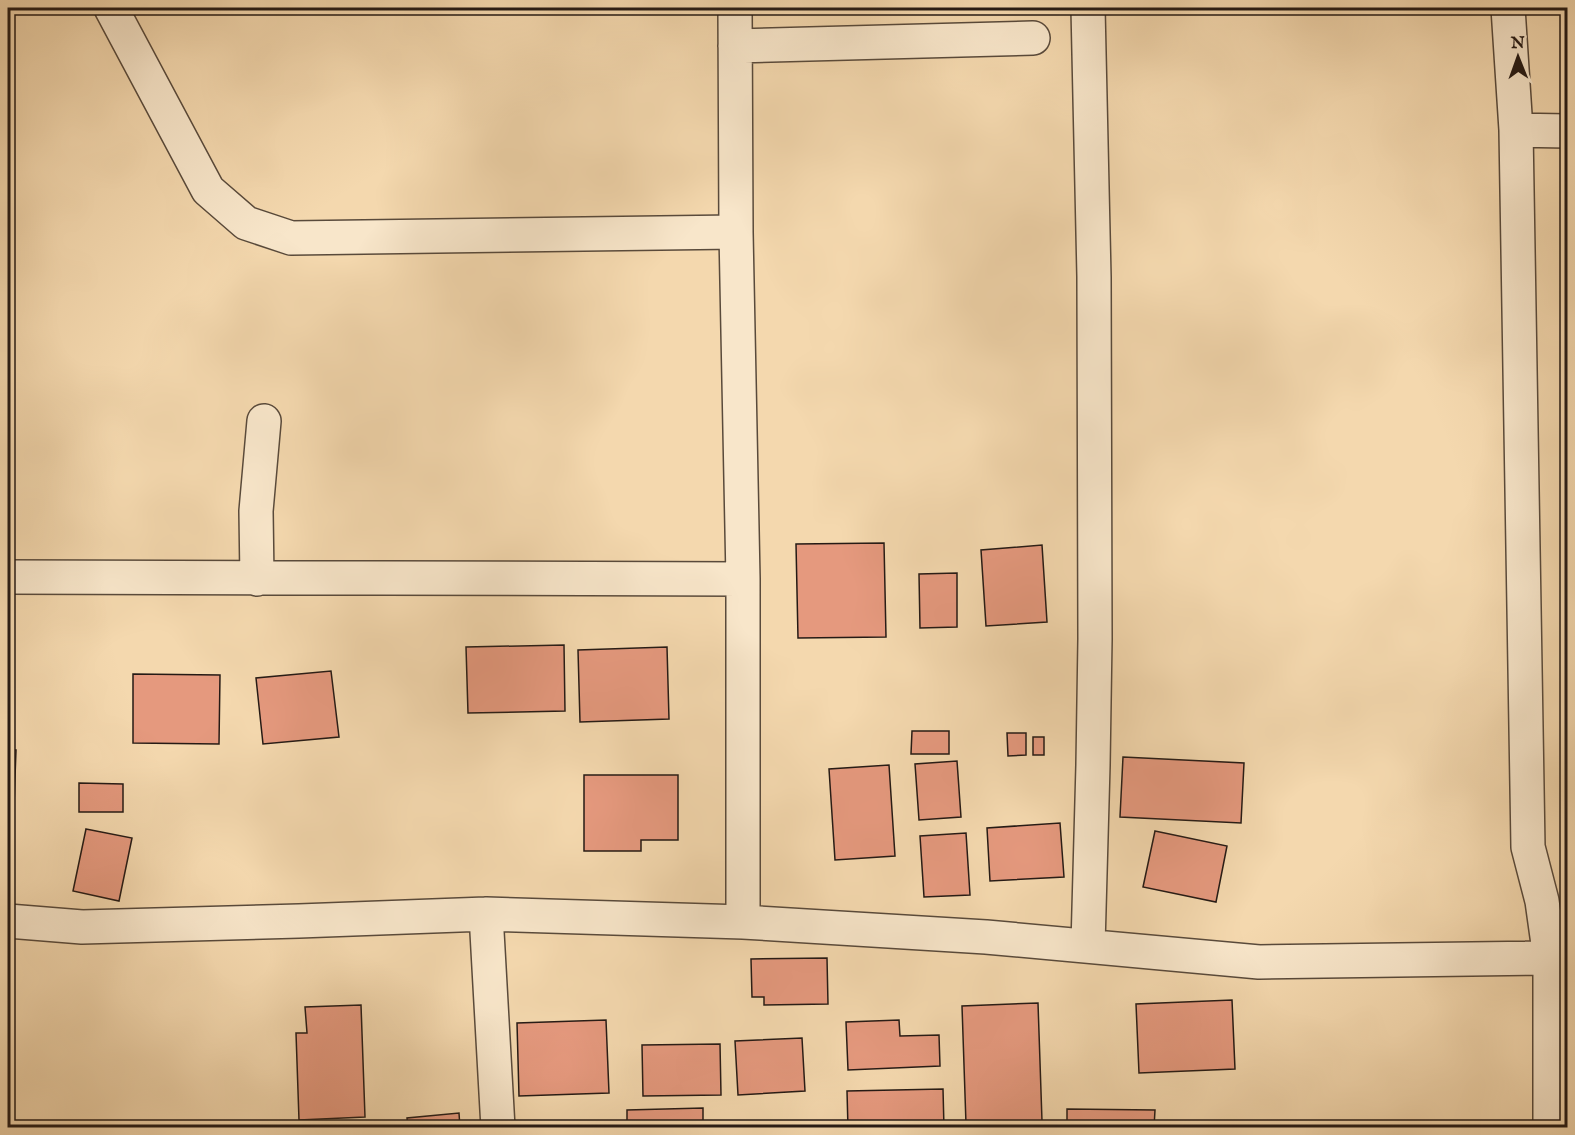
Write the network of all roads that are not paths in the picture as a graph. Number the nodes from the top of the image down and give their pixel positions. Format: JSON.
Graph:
{"nodes":[{"id":1,"x":111,"y":8,"type":"edge"},
{"id":2,"x":735,"y":8,"type":"edge"},
{"id":3,"x":1088,"y":8,"type":"edge"},
{"id":4,"x":1508,"y":8,"type":"edge"},
{"id":5,"x":1033,"y":38,"type":"dead end"},
{"id":6,"x":735,"y":46,"type":"junction"},
{"id":7,"x":1516,"y":130,"type":"junction"},
{"id":8,"x":1568,"y":131,"type":"edge"},
{"id":9,"x":736,"y":232,"type":"junction"},
{"id":10,"x":264,"y":421,"type":"dead end"},
{"id":11,"x":8,"y":578,"type":"edge"},
{"id":12,"x":257,"y":579,"type":"junction"},
{"id":13,"x":743,"y":579,"type":"junction"},
{"id":14,"x":1555,"y":901,"type":"edge"},
{"id":15,"x":486,"y":915,"type":"junction"},
{"id":16,"x":8,"y":921,"type":"edge"},
{"id":17,"x":743,"y":922,"type":"junction"},
{"id":18,"x":1088,"y":945,"type":"junction"},
{"id":19,"x":1550,"y":958,"type":"junction"},
{"id":20,"x":498,"y":1128,"type":"edge"},
{"id":21,"x":1550,"y":1128,"type":"edge"}],
"edges":[{"from":1,"to":9,"type":"street"},
{"from":2,"to":6,"type":"street"},
{"from":3,"to":18,"type":"street"},
{"from":4,"to":7,"type":"street"},
{"from":5,"to":6,"type":"street"},
{"from":6,"to":9,"type":"street"},
{"from":7,"to":8,"type":"street"},
{"from":7,"to":14,"type":"street"},
{"from":9,"to":13,"type":"street"},
{"from":10,"to":12,"type":"street"},
{"from":11,"to":12,"type":"street"},
{"from":12,"to":13,"type":"street"},
{"from":13,"to":17,"type":"street"},
{"from":14,"to":19,"type":"street"},
{"from":15,"to":16,"type":"street"},
{"from":15,"to":17,"type":"street"},
{"from":15,"to":20,"type":"street"},
{"from":17,"to":18,"type":"street"},
{"from":18,"to":19,"type":"street"},
{"from":19,"to":21,"type":"street"}]}
